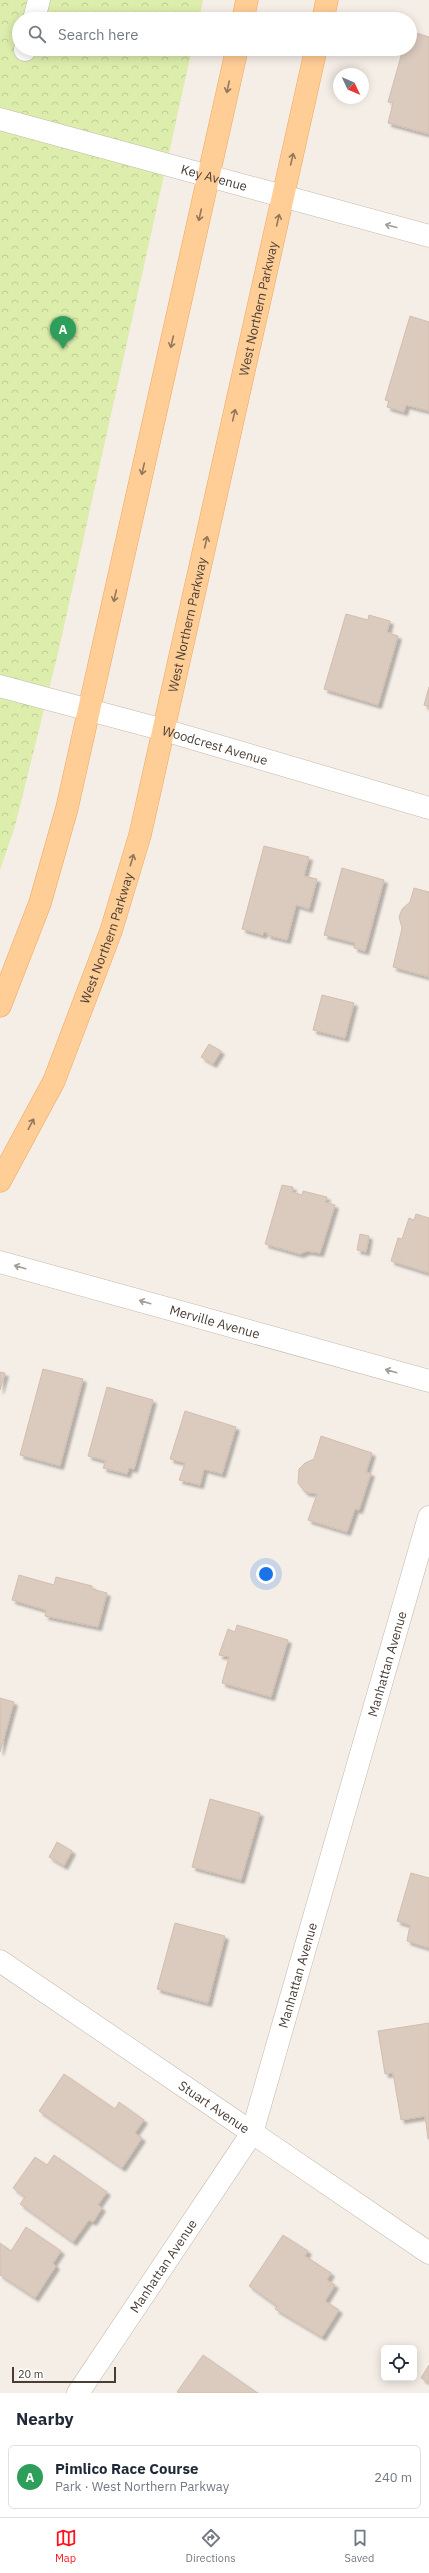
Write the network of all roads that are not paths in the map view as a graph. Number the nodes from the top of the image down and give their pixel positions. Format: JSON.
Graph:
{"nodes":[{"id":1,"x":39,"y":0,"type":"edge"},
{"id":2,"x":247,"y":0,"type":"edge"},
{"id":3,"x":327,"y":0,"type":"edge"},
{"id":4,"x":36,"y":12,"type":"edge"},
{"id":5,"x":244,"y":12,"type":"edge"},
{"id":6,"x":324,"y":12,"type":"edge"},
{"id":7,"x":235,"y":56,"type":"edge"},
{"id":8,"x":314,"y":56,"type":"edge"},
{"id":9,"x":0,"y":119,"type":"edge"},
{"id":10,"x":208,"y":177,"type":"junction"},
{"id":11,"x":283,"y":197,"type":"junction"},
{"id":12,"x":429,"y":236,"type":"edge"},
{"id":13,"x":0,"y":686,"type":"edge"},
{"id":14,"x":90,"y":710,"type":"junction"},
{"id":15,"x":164,"y":730,"type":"junction"},
{"id":16,"x":429,"y":808,"type":"edge"},
{"id":17,"x":0,"y":1006,"type":"edge"},
{"id":18,"x":0,"y":1181,"type":"edge"},
{"id":19,"x":0,"y":1262,"type":"edge"},
{"id":20,"x":429,"y":1381,"type":"edge"},
{"id":21,"x":429,"y":1517,"type":"edge"},
{"id":22,"x":0,"y":1961,"type":"edge"},
{"id":23,"x":252,"y":2133,"type":"junction"},
{"id":24,"x":429,"y":2253,"type":"edge"},
{"id":25,"x":78,"y":2393,"type":"edge"}],
"edges":[{"from":1,"to":4,"type":"street"},
{"from":2,"to":5,"type":"main road"},
{"from":3,"to":6,"type":"main road"},
{"from":7,"to":10,"type":"main road","one_way":true},
{"from":11,"to":8,"type":"main road","name":"West Northern Parkway","one_way":true},
{"from":9,"to":10,"type":"street","name":"Key Avenue"},
{"from":10,"to":11,"type":"street","name":"Key Avenue"},
{"from":10,"to":14,"type":"main road","one_way":true},
{"from":12,"to":11,"type":"street","name":"Key Avenue","one_way":true},
{"from":15,"to":11,"type":"main road","name":"West Northern Parkway","one_way":true},
{"from":13,"to":14,"type":"street","name":"Woodcrest Avenue"},
{"from":14,"to":15,"type":"street","name":"Woodcrest Avenue"},
{"from":14,"to":17,"type":"main road"},
{"from":15,"to":16,"type":"street","name":"Woodcrest Avenue"},
{"from":18,"to":15,"type":"main road","name":"West Northern Parkway","one_way":true},
{"from":20,"to":19,"type":"street","name":"Merville Avenue","one_way":true},
{"from":21,"to":23,"type":"street","name":"Manhattan Avenue"},
{"from":22,"to":23,"type":"street","name":"Stuart Avenue"},
{"from":23,"to":24,"type":"street","name":"Stuart Avenue"},
{"from":23,"to":25,"type":"street","name":"Manhattan Avenue"}]}
